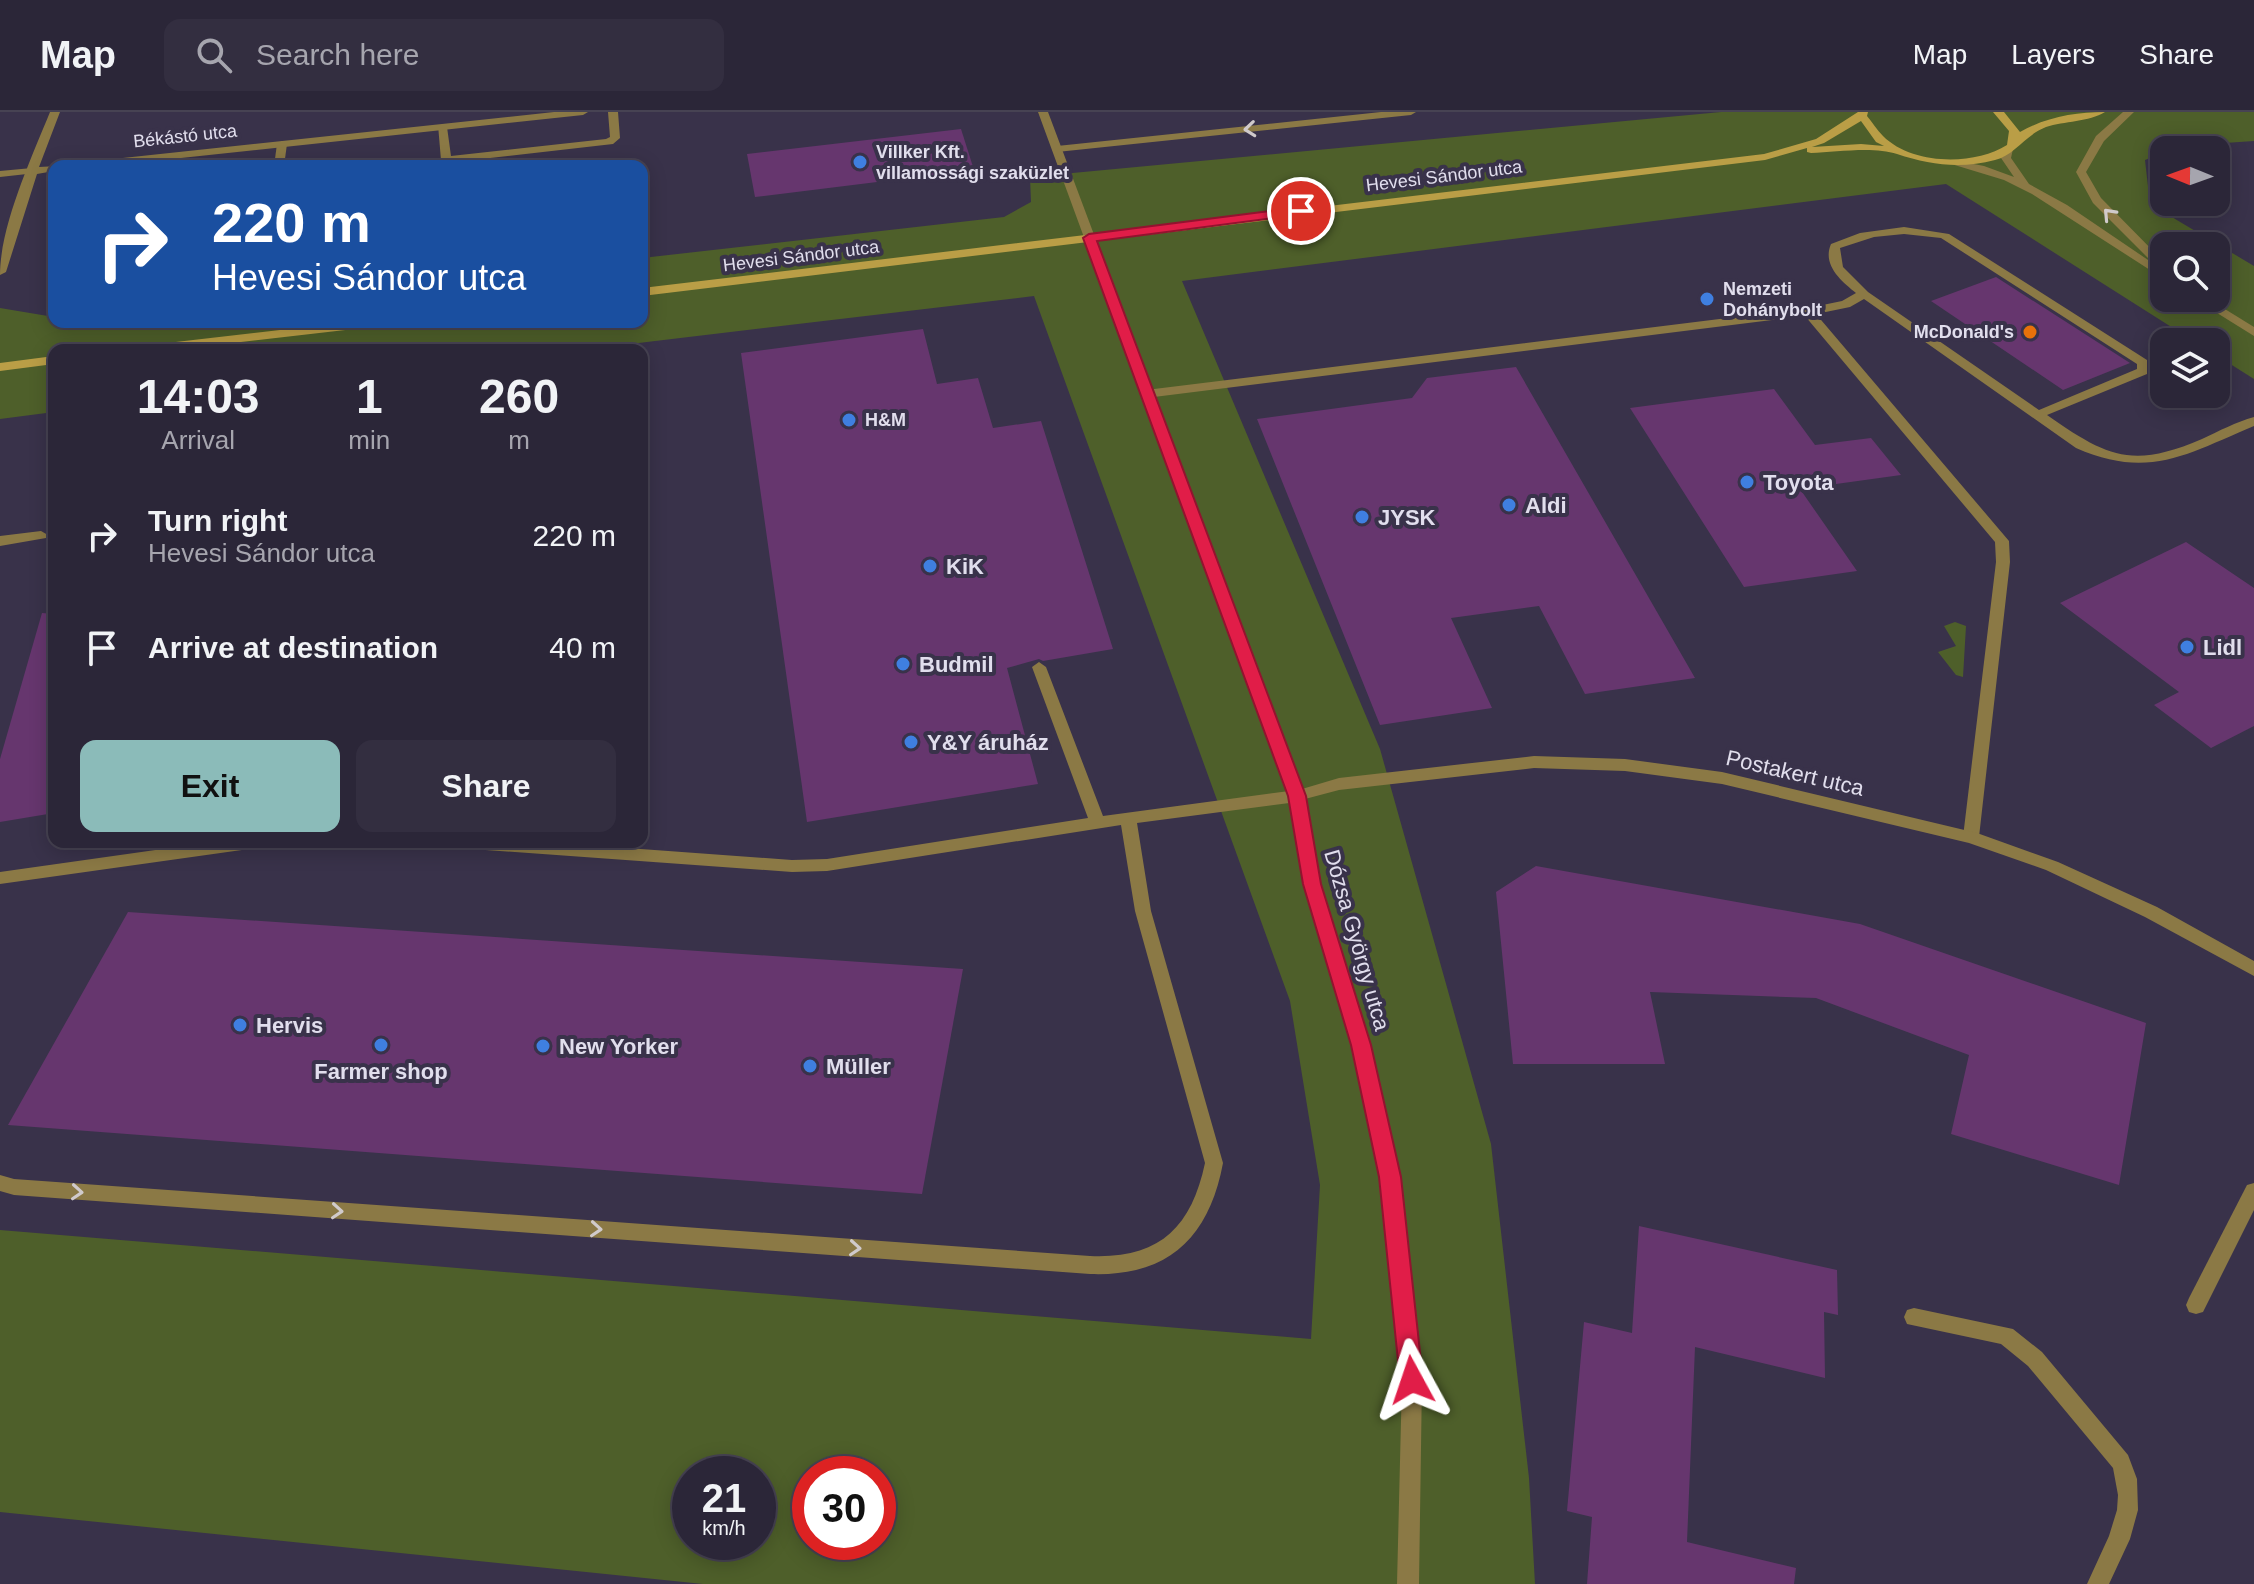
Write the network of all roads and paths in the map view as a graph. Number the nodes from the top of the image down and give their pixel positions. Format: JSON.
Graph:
{"nodes":[{"id":1,"x":55,"y":112,"type":"edge"},
{"id":2,"x":583,"y":112,"type":"edge"},
{"id":3,"x":613,"y":112,"type":"edge"},
{"id":4,"x":1043,"y":112,"type":"edge"},
{"id":5,"x":1411,"y":112,"type":"edge"},
{"id":6,"x":1998,"y":112,"type":"edge"},
{"id":7,"x":2100,"y":112,"type":"edge"},
{"id":8,"x":2129,"y":112,"type":"edge"},
{"id":9,"x":1862,"y":114,"type":"edge"},
{"id":10,"x":442,"y":127,"type":"junction"},
{"id":11,"x":282,"y":144,"type":"junction"},
{"id":12,"x":2012,"y":146,"type":"junction"},
{"id":13,"x":1057,"y":149,"type":"junction"},
{"id":14,"x":1902,"y":152,"type":"junction"},
{"id":15,"x":1765,"y":157,"type":"junction"},
{"id":16,"x":132,"y":160,"type":"edge"},
{"id":17,"x":280,"y":160,"type":"edge"},
{"id":18,"x":446,"y":160,"type":"edge"},
{"id":19,"x":469,"y":160,"type":"edge"},
{"id":20,"x":1953,"y":163,"type":"junction"},
{"id":21,"x":48,"y":169,"type":"edge"},
{"id":22,"x":32,"y":171,"type":"junction"},
{"id":23,"x":0,"y":174,"type":"edge"},
{"id":24,"x":2025,"y":185,"type":"junction"},
{"id":25,"x":1089,"y":238,"type":"junction"},
{"id":26,"x":2150,"y":249,"type":"edge"},
{"id":27,"x":2150,"y":267,"type":"edge"},
{"id":28,"x":0,"y":272,"type":"edge"},
{"id":29,"x":648,"y":291,"type":"edge"},
{"id":30,"x":1864,"y":294,"type":"junction"},
{"id":31,"x":1808,"y":312,"type":"junction"},
{"id":32,"x":2222,"y":312,"type":"edge"},
{"id":33,"x":329,"y":328,"type":"edge"},
{"id":34,"x":2254,"y":332,"type":"edge"},
{"id":35,"x":192,"y":344,"type":"edge"},
{"id":36,"x":48,"y":361,"type":"edge"},
{"id":37,"x":0,"y":367,"type":"edge"},
{"id":38,"x":1146,"y":394,"type":"junction"},
{"id":39,"x":2039,"y":414,"type":"junction"},
{"id":40,"x":2254,"y":421,"type":"edge"},
{"id":41,"x":41,"y":535,"type":"dead end"},
{"id":42,"x":0,"y":541,"type":"edge"},
{"id":43,"x":1039,"y":667,"type":"dead end"},
{"id":44,"x":1297,"y":796,"type":"junction"},
{"id":45,"x":1128,"y":818,"type":"junction"},
{"id":46,"x":1098,"y":823,"type":"junction"},
{"id":47,"x":1971,"y":837,"type":"junction"},
{"id":48,"x":213,"y":848,"type":"edge"},
{"id":49,"x":542,"y":848,"type":"edge"},
{"id":50,"x":0,"y":878,"type":"edge"},
{"id":51,"x":2254,"y":969,"type":"edge"},
{"id":52,"x":0,"y":1183,"type":"edge"},
{"id":53,"x":2254,"y":1191,"type":"edge"},
{"id":54,"x":2196,"y":1305,"type":"dead end"},
{"id":55,"x":1914,"y":1317,"type":"dead end"},
{"id":56,"x":1408,"y":1584,"type":"edge"},
{"id":57,"x":2098,"y":1584,"type":"edge"}],
"edges":[{"from":1,"to":22,"type":"street"},
{"from":2,"to":10,"type":"street","name":"Békástó utca"},
{"from":3,"to":19,"type":"street"},
{"from":4,"to":13,"type":"street","name":"Dózsa György utca"},
{"from":5,"to":13,"type":"street","one_way":true},
{"from":6,"to":12,"type":"main road"},
{"from":7,"to":12,"type":"main road"},
{"from":26,"to":8,"type":"street","one_way":true},
{"from":9,"to":14,"type":"main road"},
{"from":9,"to":15,"type":"main road","name":"Hevesi Sándor utca"},
{"from":10,"to":11,"type":"street","name":"Békástó utca"},
{"from":10,"to":18,"type":"street"},
{"from":11,"to":16,"type":"street","name":"Békástó utca"},
{"from":11,"to":17,"type":"street"},
{"from":12,"to":20,"type":"main road"},
{"from":12,"to":24,"type":"street"},
{"from":13,"to":25,"type":"street","name":"Dózsa György utca"},
{"from":14,"to":15,"type":"main road"},
{"from":14,"to":20,"type":"main road"},
{"from":15,"to":25,"type":"main road","name":"Hevesi Sándor utca"},
{"from":20,"to":24,"type":"street"},
{"from":21,"to":22,"type":"street"},
{"from":22,"to":23,"type":"street"},
{"from":22,"to":28,"type":"street"},
{"from":24,"to":27,"type":"street"},
{"from":25,"to":29,"type":"main road","name":"Hevesi Sándor utca"},
{"from":25,"to":38,"type":"street","name":"Dózsa György utca"},
{"from":30,"to":31,"type":"street"},
{"from":30,"to":39,"type":"street"},
{"from":30,"to":39,"type":"street"},
{"from":31,"to":38,"type":"street"},
{"from":31,"to":47,"type":"street"},
{"from":32,"to":34,"type":"street"},
{"from":33,"to":35,"type":"main road"},
{"from":36,"to":37,"type":"main road"},
{"from":38,"to":44,"type":"street","name":"Dózsa György utca"},
{"from":39,"to":40,"type":"street"},
{"from":41,"to":42,"type":"street"},
{"from":43,"to":46,"type":"street"},
{"from":44,"to":45,"type":"street","name":"Postakert utca"},
{"from":44,"to":47,"type":"street","name":"Postakert utca"},
{"from":44,"to":56,"type":"street","name":"Dózsa György utca"},
{"from":45,"to":46,"type":"street","name":"Postakert utca"},
{"from":52,"to":45,"type":"street","one_way":true},
{"from":46,"to":49,"type":"street","name":"Postakert utca"},
{"from":47,"to":51,"type":"street","name":"Postakert utca"},
{"from":48,"to":50,"type":"street"},
{"from":53,"to":54,"type":"street"},
{"from":55,"to":57,"type":"street"}]}
